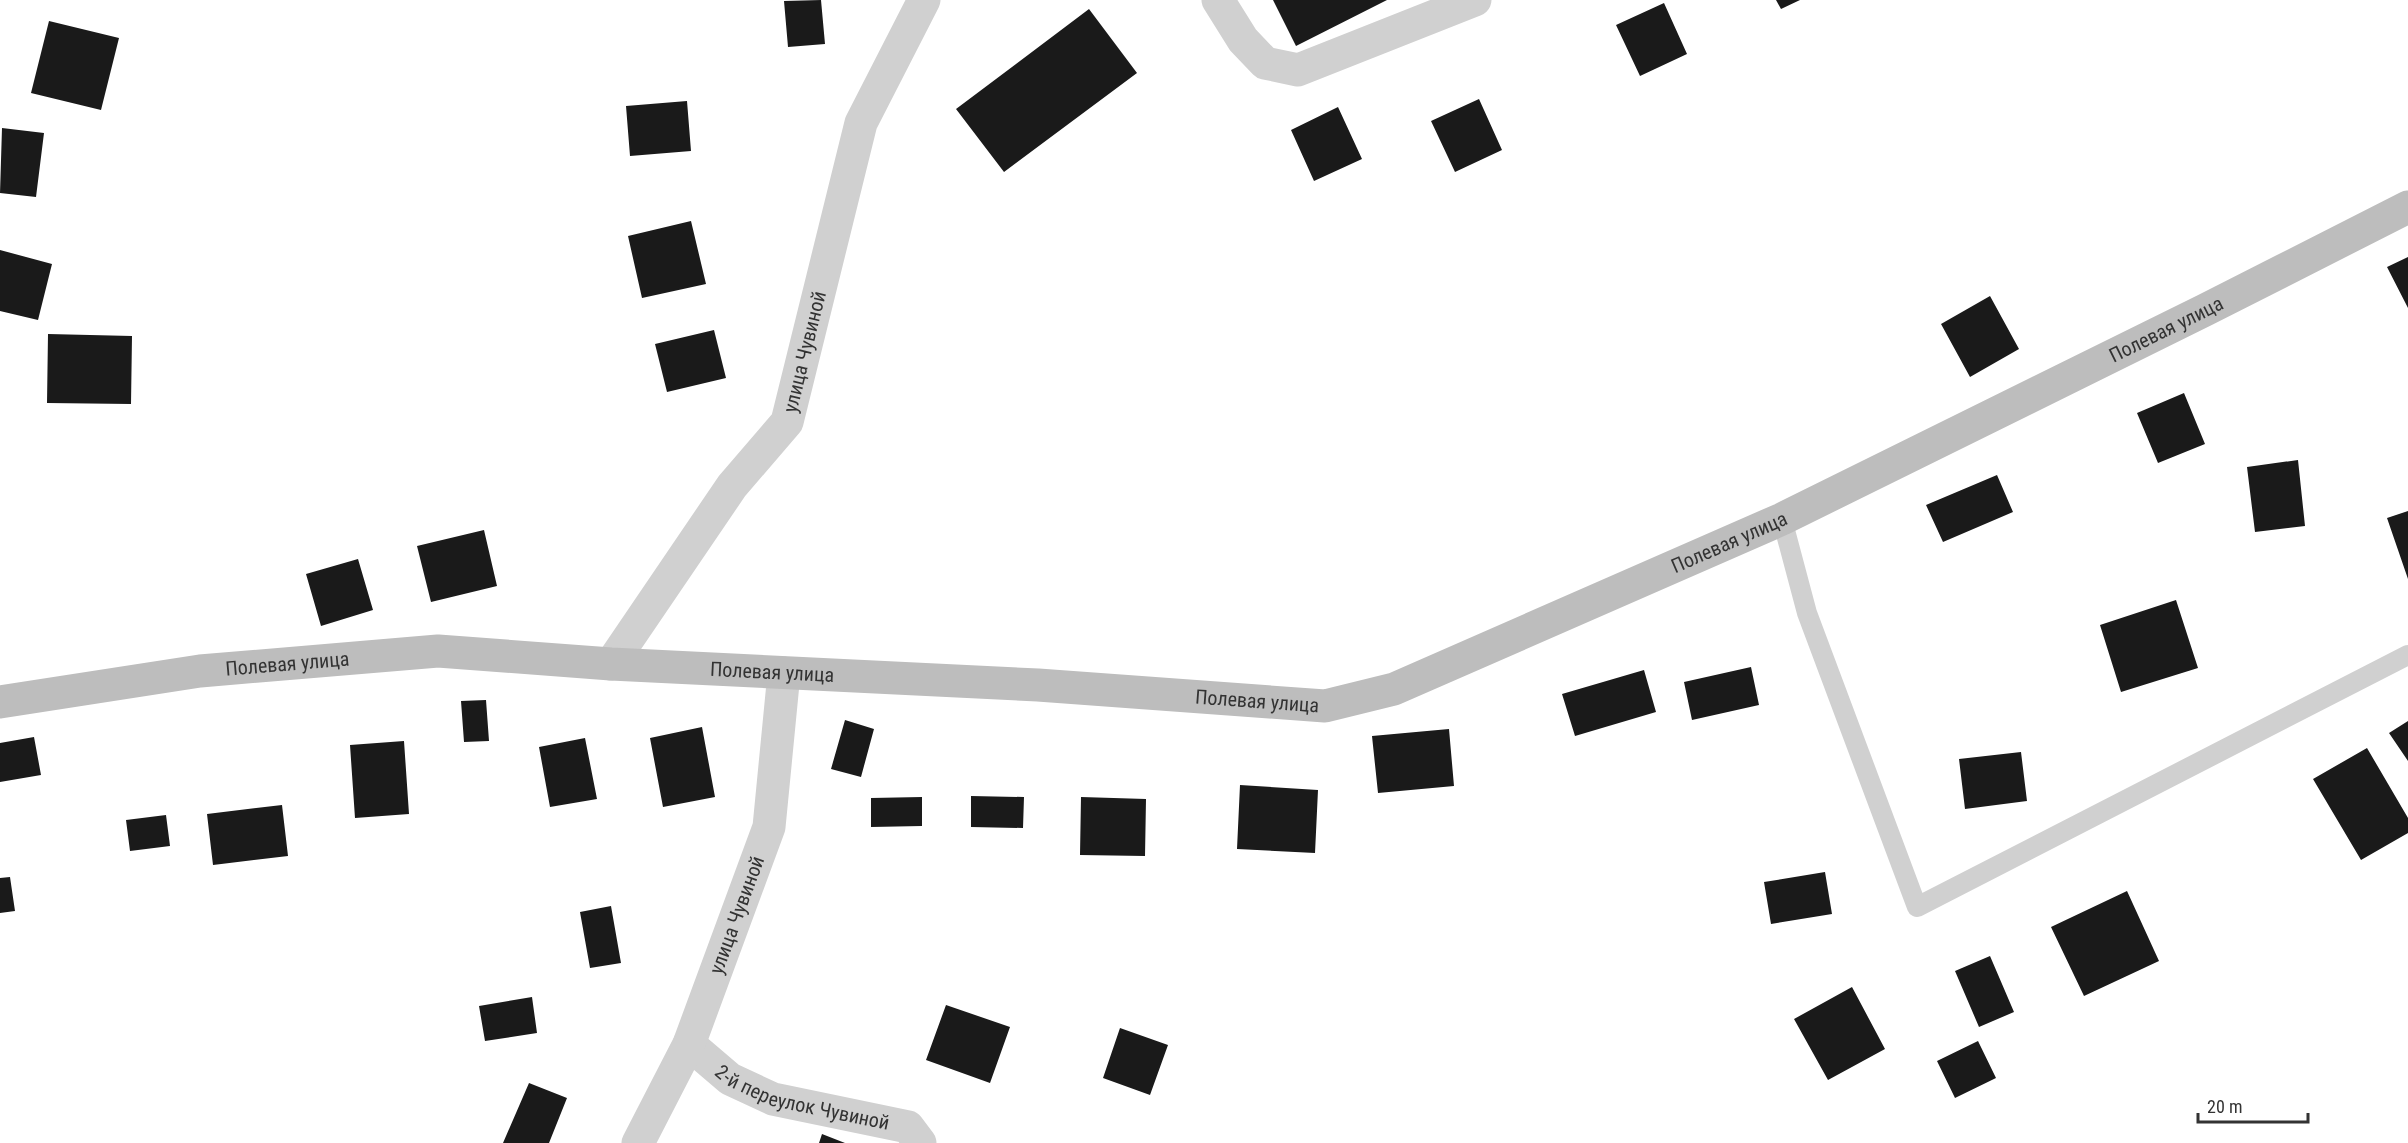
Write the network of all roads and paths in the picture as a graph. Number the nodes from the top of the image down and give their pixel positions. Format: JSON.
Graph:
{"nodes":[{"id":1,"x":924,"y":0,"type":"edge"},
{"id":2,"x":1218,"y":0,"type":"edge"},
{"id":3,"x":1475,"y":0,"type":"edge"},
{"id":4,"x":2408,"y":207,"type":"edge"},
{"id":5,"x":1782,"y":519,"type":"junction"},
{"id":6,"x":2408,"y":655,"type":"edge"},
{"id":7,"x":611,"y":664,"type":"junction"},
{"id":8,"x":784,"y":673,"type":"junction"},
{"id":9,"x":0,"y":702,"type":"edge"},
{"id":10,"x":689,"y":1044,"type":"junction"},
{"id":11,"x":638,"y":1143,"type":"edge"},
{"id":12,"x":920,"y":1143,"type":"edge"}],
"edges":[{"from":1,"to":7,"type":"street","name":"улица Чувиной"},
{"from":2,"to":3,"type":"street"},
{"from":4,"to":5,"type":"street","name":"Полевая улица"},
{"from":5,"to":6,"type":"lane"},
{"from":5,"to":8,"type":"street","name":"Полевая улица"},
{"from":7,"to":8,"type":"street","name":"Полевая улица"},
{"from":7,"to":9,"type":"street","name":"Полевая улица"},
{"from":8,"to":10,"type":"street","name":"улица Чувиной"},
{"from":10,"to":11,"type":"street","name":"улица Чувиной"},
{"from":10,"to":12,"type":"street","name":"2-й переулок Чувиной"}]}
